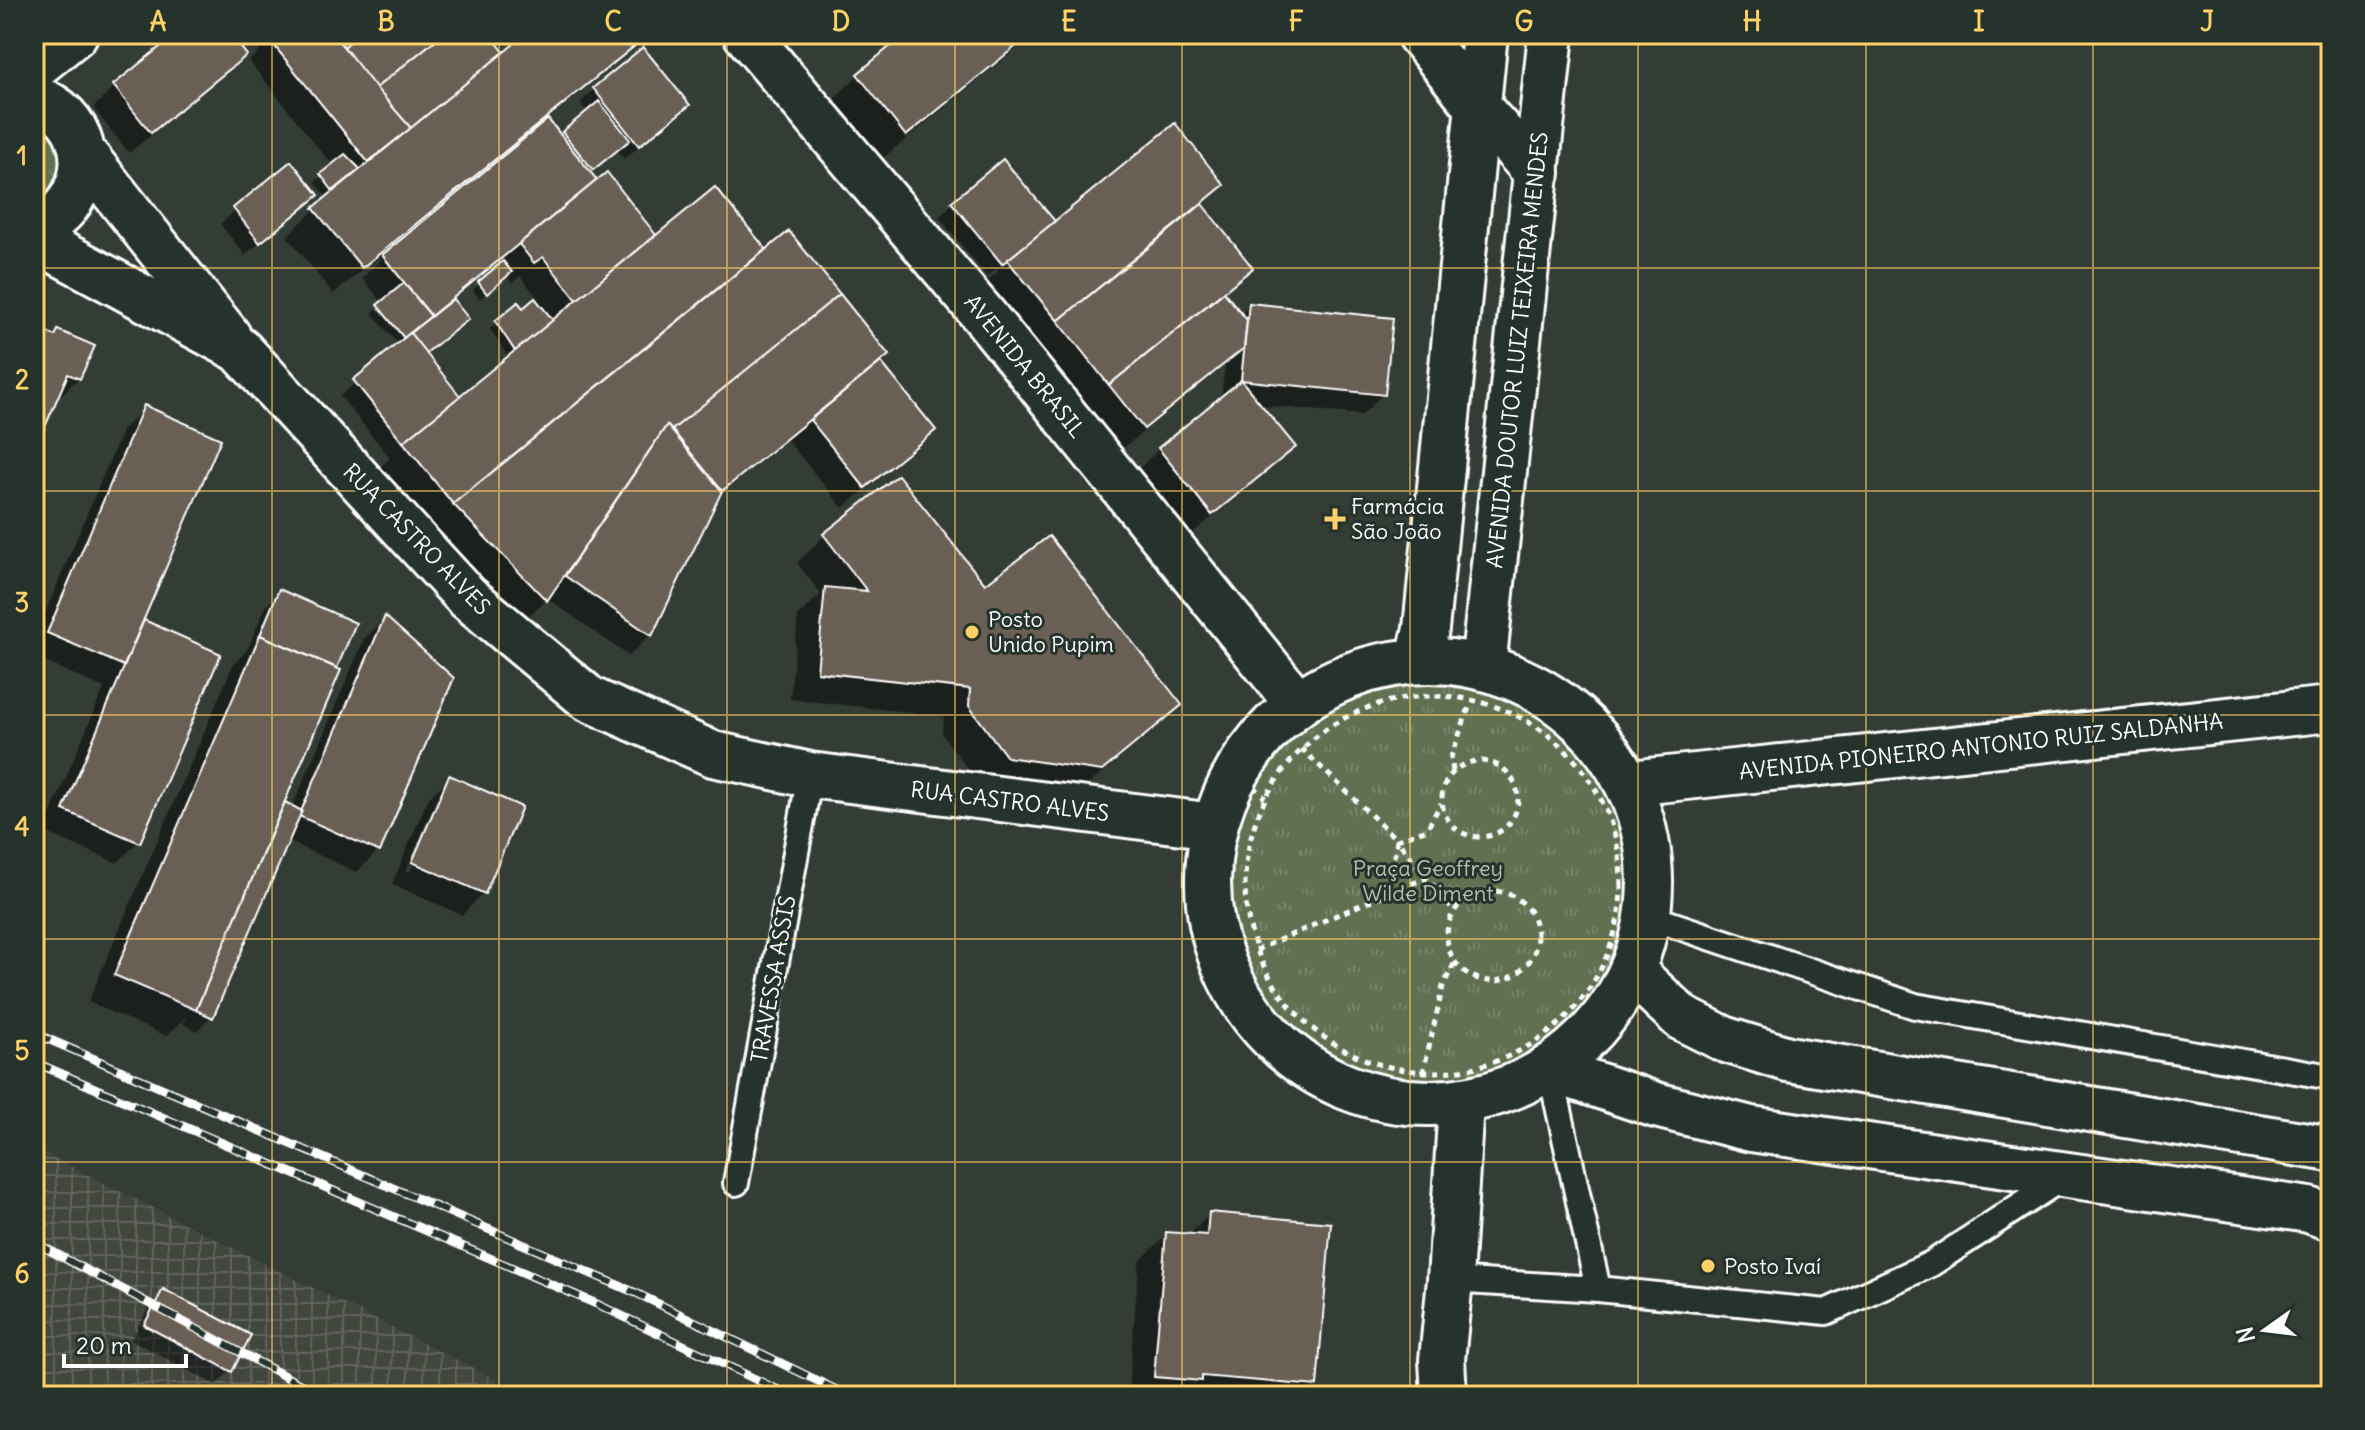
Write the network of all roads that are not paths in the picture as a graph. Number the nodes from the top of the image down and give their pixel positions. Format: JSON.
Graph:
{"nodes":[{"id":1,"x":75,"y":34,"type":"edge"},
{"id":2,"x":746,"y":34,"type":"edge"},
{"id":3,"x":1419,"y":34,"type":"edge"},
{"id":4,"x":1485,"y":34,"type":"edge"},
{"id":5,"x":1551,"y":34,"type":"edge"},
{"id":6,"x":34,"y":67,"type":"edge"},
{"id":7,"x":34,"y":75,"type":"edge"},
{"id":8,"x":49,"y":106,"type":"edge"},
{"id":9,"x":1477,"y":106,"type":"junction"},
{"id":10,"x":83,"y":153,"type":"junction"},
{"id":11,"x":1537,"y":173,"type":"junction"},
{"id":12,"x":34,"y":228,"type":"edge"},
{"id":13,"x":34,"y":239,"type":"edge"},
{"id":14,"x":240,"y":350,"type":"junction"},
{"id":15,"x":1419,"y":660,"type":"junction"},
{"id":16,"x":1478,"y":683,"type":"junction"},
{"id":17,"x":1297,"y":703,"type":"junction"},
{"id":18,"x":2331,"y":709,"type":"edge"},
{"id":19,"x":810,"y":775,"type":"junction"},
{"id":20,"x":1630,"y":783,"type":"junction"},
{"id":21,"x":1214,"y":826,"type":"junction"},
{"id":22,"x":1647,"y":916,"type":"junction"},
{"id":23,"x":1632,"y":971,"type":"junction"},
{"id":24,"x":1550,"y":1069,"type":"junction"},
{"id":25,"x":2331,"y":1077,"type":"edge"},
{"id":26,"x":1461,"y":1103,"type":"junction"},
{"id":27,"x":2331,"y":1149,"type":"edge"},
{"id":28,"x":2065,"y":1176,"type":"junction"},
{"id":29,"x":736,"y":1183,"type":"dead end"},
{"id":30,"x":2331,"y":1218,"type":"edge"},
{"id":31,"x":1450,"y":1280,"type":"junction"},
{"id":32,"x":1598,"y":1289,"type":"junction"},
{"id":33,"x":1444,"y":1396,"type":"edge"}],
"edges":[{"from":1,"to":6,"type":"main road"},
{"from":2,"to":17,"type":"main road","name":"AVENIDA BRASIL"},
{"from":3,"to":9,"type":"main road"},
{"from":4,"to":9,"type":"main road"},
{"from":5,"to":11,"type":"main road","name":"AVENIDA DOUTOR LUIZ TEIXEIRA MENDES"},
{"from":7,"to":8,"type":"main road"},
{"from":8,"to":10,"type":"main road"},
{"from":9,"to":11,"type":"main road"},
{"from":9,"to":15,"type":"main road"},
{"from":10,"to":12,"type":"main road"},
{"from":10,"to":14,"type":"main road"},
{"from":11,"to":16,"type":"main road","name":"AVENIDA DOUTOR LUIZ TEIXEIRA MENDES"},
{"from":13,"to":14,"type":"main road","name":"RUA CASTRO ALVES"},
{"from":14,"to":19,"type":"main road","name":"RUA CASTRO ALVES"},
{"from":15,"to":16,"type":"main road"},
{"from":15,"to":17,"type":"main road"},
{"from":16,"to":20,"type":"main road"},
{"from":17,"to":21,"type":"main road"},
{"from":18,"to":20,"type":"main road","name":"AVENIDA PIONEIRO ANTONIO RUIZ SALDANHA"},
{"from":19,"to":21,"type":"main road","name":"RUA CASTRO ALVES"},
{"from":19,"to":29,"type":"lane","name":"TRAVESSA ASSIS"},
{"from":20,"to":22,"type":"main road"},
{"from":21,"to":26,"type":"main road"},
{"from":22,"to":23,"type":"main road"},
{"from":22,"to":25,"type":"lane"},
{"from":23,"to":24,"type":"main road"},
{"from":23,"to":27,"type":"main road"},
{"from":24,"to":26,"type":"main road"},
{"from":24,"to":28,"type":"main road"},
{"from":24,"to":32,"type":"lane"},
{"from":26,"to":31,"type":"main road"},
{"from":28,"to":30,"type":"main road"},
{"from":28,"to":32,"type":"lane"},
{"from":31,"to":32,"type":"lane"},
{"from":31,"to":33,"type":"main road"}]}
